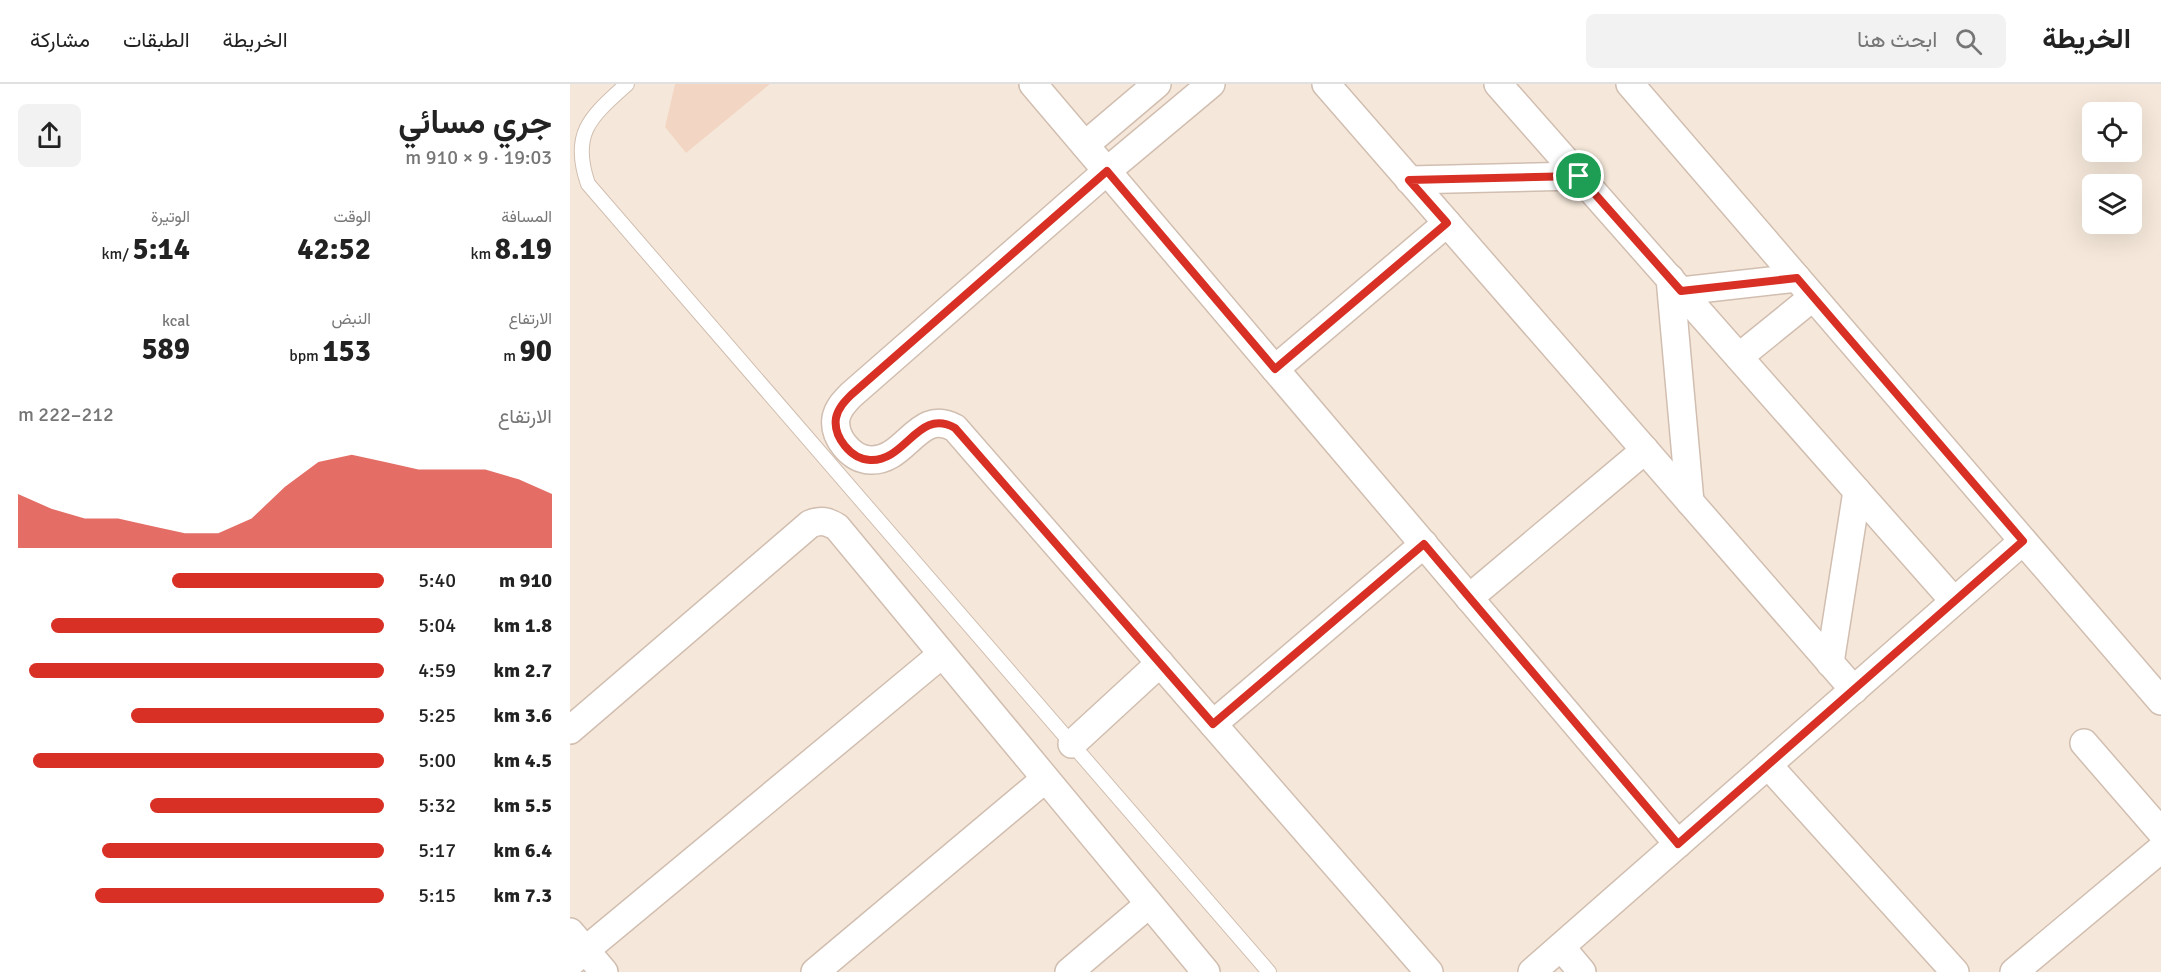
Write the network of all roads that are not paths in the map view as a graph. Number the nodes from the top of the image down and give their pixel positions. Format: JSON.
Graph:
{"nodes":[{"id":1,"x":627,"y":84,"type":"edge"},
{"id":2,"x":1033,"y":84,"type":"edge"},
{"id":3,"x":1157,"y":84,"type":"edge"},
{"id":4,"x":1211,"y":84,"type":"edge"},
{"id":5,"x":1326,"y":84,"type":"edge"},
{"id":6,"x":1498,"y":84,"type":"edge"},
{"id":7,"x":1630,"y":84,"type":"edge"},
{"id":8,"x":1085,"y":145,"type":"junction"},
{"id":9,"x":1107,"y":171,"type":"junction"},
{"id":10,"x":1579,"y":176,"type":"junction"},
{"id":11,"x":1409,"y":180,"type":"junction"},
{"id":12,"x":1447,"y":223,"type":"junction"},
{"id":13,"x":1675,"y":284,"type":"junction"},
{"id":14,"x":1805,"y":287,"type":"junction"},
{"id":15,"x":1739,"y":357,"type":"junction"},
{"id":16,"x":1275,"y":369,"type":"junction"},
{"id":17,"x":1645,"y":450,"type":"junction"},
{"id":18,"x":1857,"y":491,"type":"junction"},
{"id":19,"x":1690,"y":502,"type":"junction"},
{"id":20,"x":2023,"y":541,"type":"junction"},
{"id":21,"x":1424,"y":544,"type":"junction"},
{"id":22,"x":1468,"y":598,"type":"junction"},
{"id":23,"x":1954,"y":601,"type":"junction"},
{"id":24,"x":941,"y":655,"type":"junction"},
{"id":25,"x":1160,"y":663,"type":"junction"},
{"id":26,"x":1830,"y":663,"type":"junction"},
{"id":27,"x":1854,"y":690,"type":"junction"},
{"id":28,"x":2161,"y":701,"type":"edge"},
{"id":29,"x":1213,"y":724,"type":"junction"},
{"id":30,"x":570,"y":730,"type":"edge"},
{"id":31,"x":2084,"y":743,"type":"dead end"},
{"id":32,"x":1072,"y":744,"type":"junction"},
{"id":33,"x":1768,"y":765,"type":"junction"},
{"id":34,"x":1045,"y":779,"type":"junction"},
{"id":35,"x":2161,"y":832,"type":"edge"},
{"id":36,"x":1678,"y":844,"type":"junction"},
{"id":37,"x":2161,"y":849,"type":"edge"},
{"id":38,"x":1149,"y":904,"type":"junction"},
{"id":39,"x":1561,"y":947,"type":"junction"},
{"id":40,"x":575,"y":948,"type":"edge"},
{"id":41,"x":604,"y":972,"type":"edge"},
{"id":42,"x":815,"y":972,"type":"edge"},
{"id":43,"x":1069,"y":972,"type":"edge"},
{"id":44,"x":1206,"y":972,"type":"edge"},
{"id":45,"x":1269,"y":972,"type":"edge"},
{"id":46,"x":1429,"y":972,"type":"edge"},
{"id":47,"x":1532,"y":972,"type":"edge"},
{"id":48,"x":1582,"y":972,"type":"edge"},
{"id":49,"x":1955,"y":972,"type":"edge"},
{"id":50,"x":2014,"y":972,"type":"edge"}],
"edges":[{"from":1,"to":32,"type":"lane"},
{"from":2,"to":8,"type":"street"},
{"from":3,"to":8,"type":"street"},
{"from":4,"to":9,"type":"street"},
{"from":5,"to":11,"type":"street"},
{"from":6,"to":10,"type":"street"},
{"from":7,"to":14,"type":"street"},
{"from":8,"to":9,"type":"street"},
{"from":9,"to":16,"type":"street"},
{"from":9,"to":25,"type":"street"},
{"from":10,"to":11,"type":"street"},
{"from":10,"to":13,"type":"street"},
{"from":11,"to":12,"type":"street"},
{"from":12,"to":16,"type":"street"},
{"from":12,"to":17,"type":"street"},
{"from":13,"to":14,"type":"street"},
{"from":13,"to":15,"type":"street"},
{"from":13,"to":19,"type":"street"},
{"from":14,"to":15,"type":"street"},
{"from":14,"to":20,"type":"street"},
{"from":15,"to":18,"type":"street"},
{"from":16,"to":21,"type":"street"},
{"from":17,"to":19,"type":"street"},
{"from":17,"to":22,"type":"street"},
{"from":18,"to":23,"type":"street"},
{"from":18,"to":26,"type":"street"},
{"from":19,"to":26,"type":"street"},
{"from":20,"to":23,"type":"street"},
{"from":20,"to":28,"type":"street"},
{"from":21,"to":22,"type":"street"},
{"from":21,"to":29,"type":"street"},
{"from":22,"to":36,"type":"street"},
{"from":23,"to":27,"type":"street"},
{"from":24,"to":30,"type":"street"},
{"from":24,"to":34,"type":"street"},
{"from":24,"to":40,"type":"street"},
{"from":25,"to":29,"type":"street"},
{"from":25,"to":32,"type":"street"},
{"from":26,"to":27,"type":"street"},
{"from":27,"to":33,"type":"street"},
{"from":29,"to":46,"type":"street"},
{"from":31,"to":35,"type":"street"},
{"from":32,"to":45,"type":"lane"},
{"from":33,"to":36,"type":"street"},
{"from":33,"to":49,"type":"street"},
{"from":34,"to":38,"type":"street"},
{"from":34,"to":42,"type":"street"},
{"from":36,"to":39,"type":"street"},
{"from":37,"to":50,"type":"street"},
{"from":38,"to":43,"type":"street"},
{"from":38,"to":44,"type":"street"},
{"from":39,"to":47,"type":"street"},
{"from":39,"to":48,"type":"street"},
{"from":40,"to":41,"type":"street"}]}
